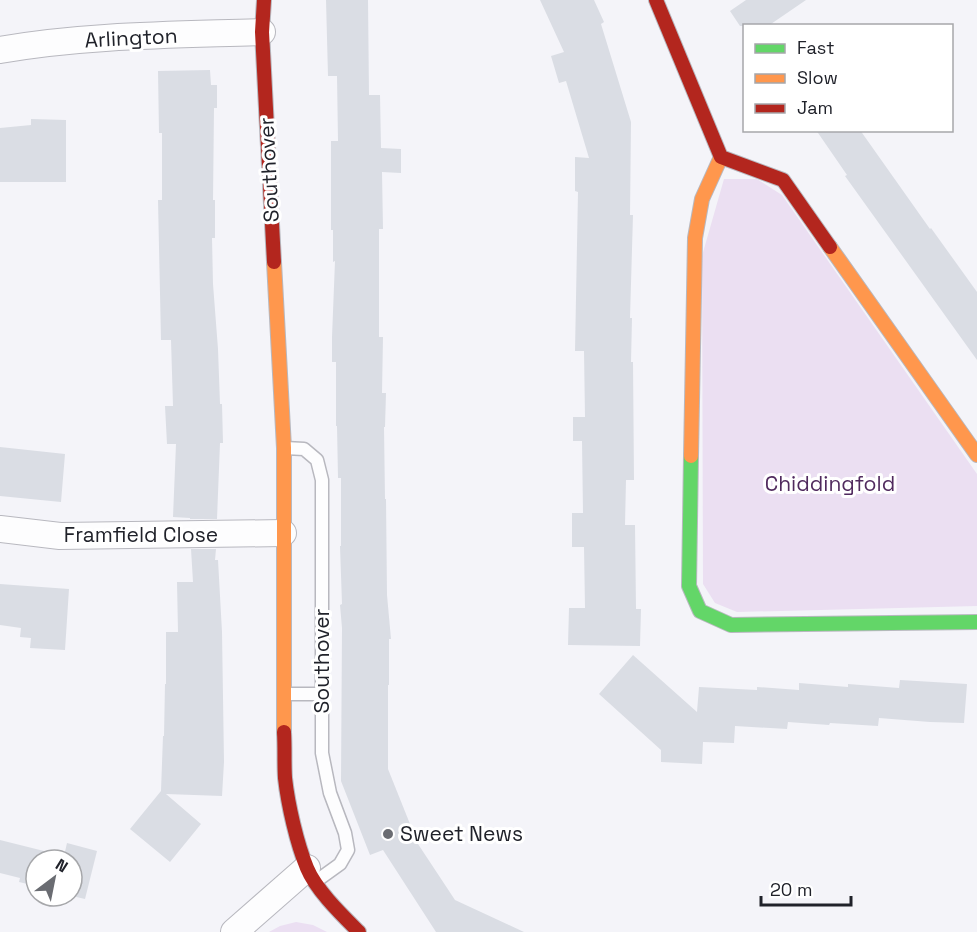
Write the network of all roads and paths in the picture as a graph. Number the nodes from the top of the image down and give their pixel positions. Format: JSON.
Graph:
{"nodes":[{"id":1,"x":264,"y":0,"type":"edge"},
{"id":2,"x":656,"y":0,"type":"edge"},
{"id":3,"x":262,"y":32,"type":"junction"},
{"id":4,"x":0,"y":50,"type":"edge"},
{"id":5,"x":722,"y":157,"type":"junction"},
{"id":6,"x":284,"y":448,"type":"junction"},
{"id":7,"x":977,"y":455,"type":"edge"},
{"id":8,"x":0,"y":529,"type":"edge"},
{"id":9,"x":283,"y":533,"type":"junction"},
{"id":10,"x":977,"y":622,"type":"edge"},
{"id":11,"x":284,"y":694,"type":"junction"},
{"id":12,"x":322,"y":694,"type":"junction"},
{"id":13,"x":311,"y":875,"type":"junction"},
{"id":14,"x":234,"y":932,"type":"edge"},
{"id":15,"x":359,"y":932,"type":"edge"}],
"edges":[{"from":1,"to":3,"type":"street","name":"Southover"},
{"from":2,"to":5,"type":"street"},
{"from":3,"to":4,"type":"street","name":"Arlington"},
{"from":3,"to":6,"type":"street","name":"Southover"},
{"from":5,"to":7,"type":"street"},
{"from":5,"to":10,"type":"street"},
{"from":6,"to":9,"type":"street","name":"Southover"},
{"from":6,"to":12,"type":"lane","name":"Southover"},
{"from":8,"to":9,"type":"street","name":"Framfield Close"},
{"from":9,"to":11,"type":"street","name":"Southover"},
{"from":11,"to":12,"type":"lane"},
{"from":11,"to":13,"type":"street","name":"Southover"},
{"from":12,"to":13,"type":"lane","name":"Southover"},
{"from":13,"to":14,"type":"street","name":"Southover"},
{"from":13,"to":15,"type":"street","name":"Southover"}]}
